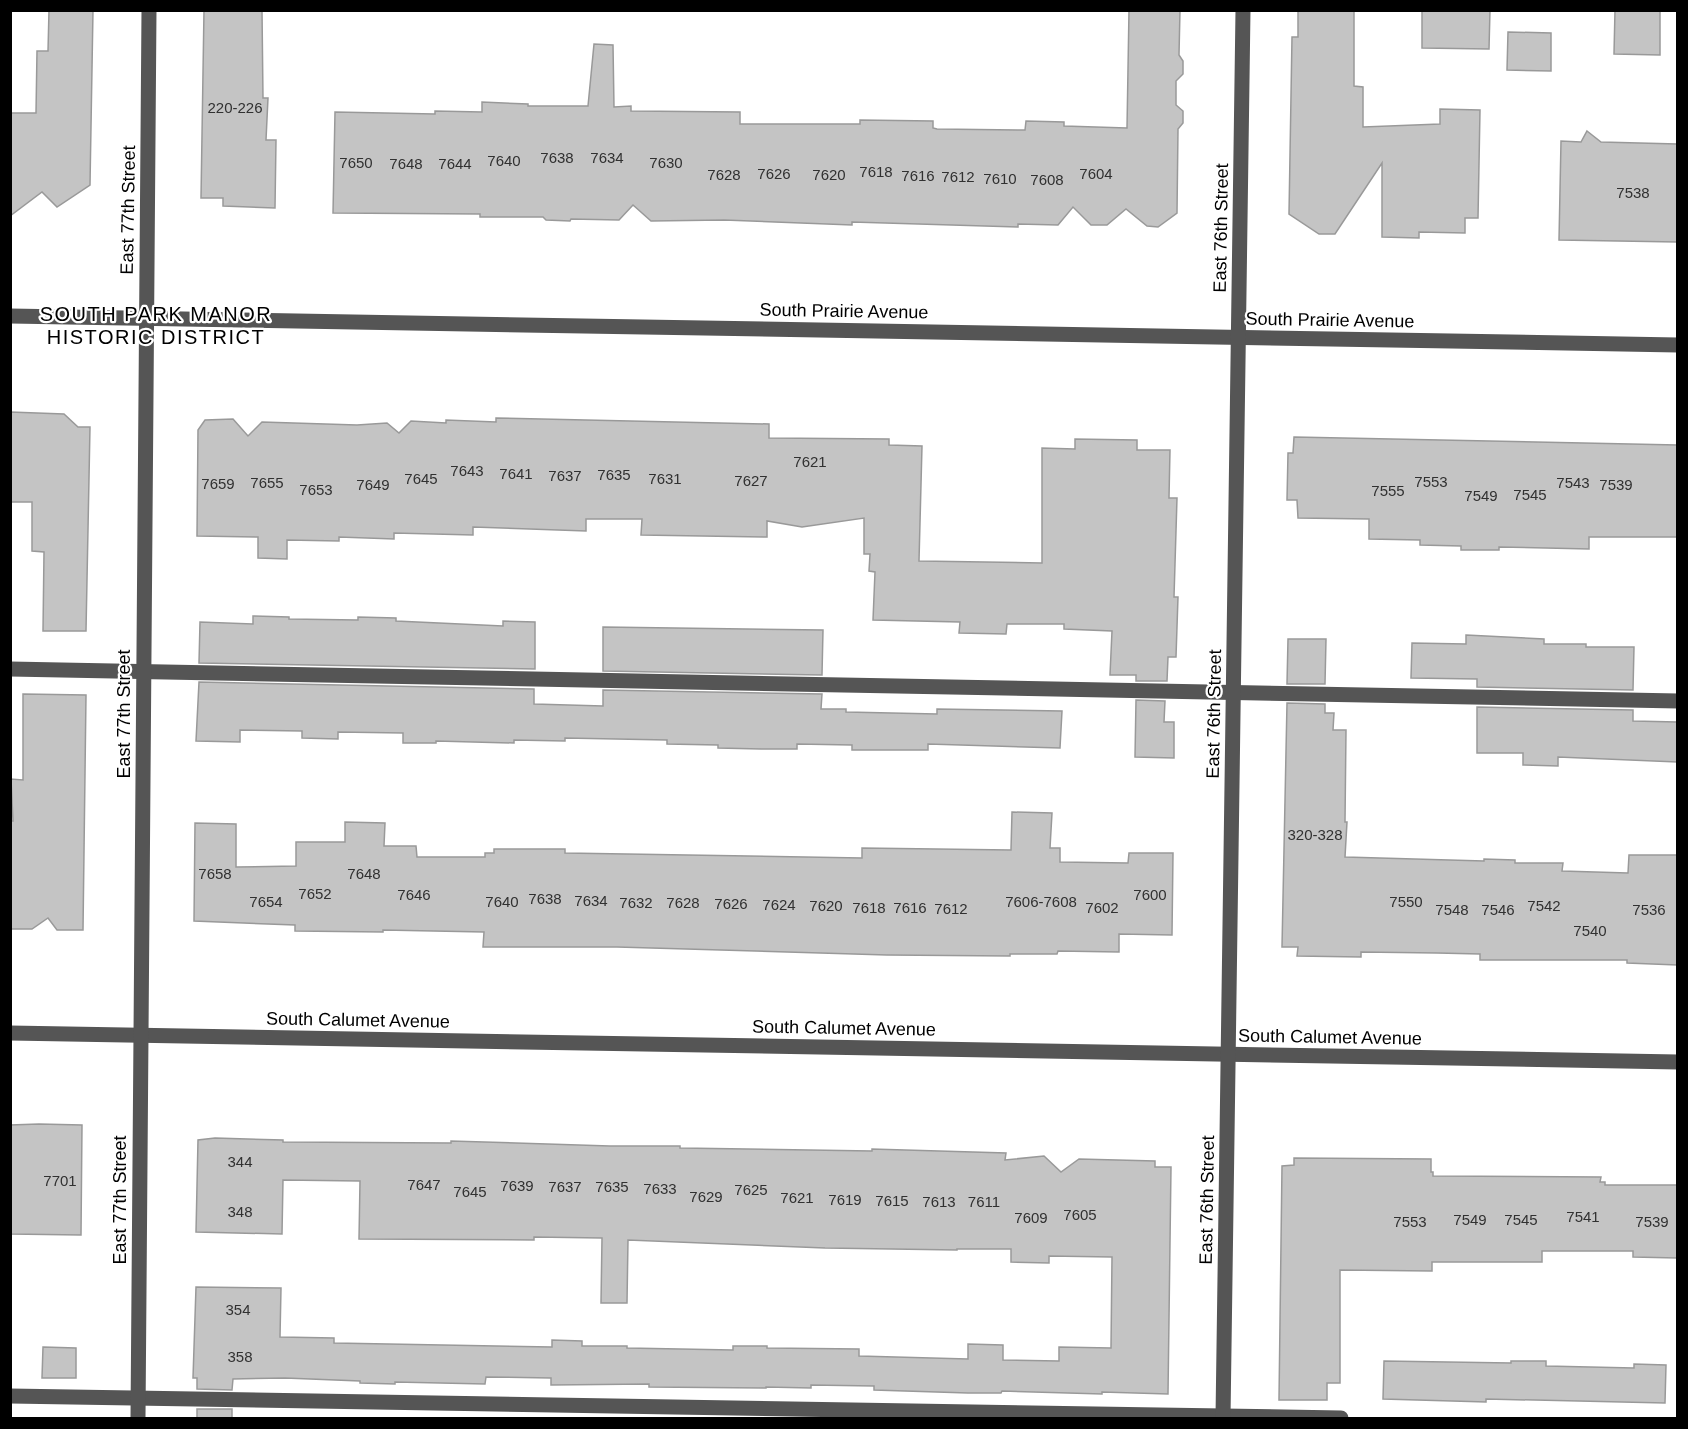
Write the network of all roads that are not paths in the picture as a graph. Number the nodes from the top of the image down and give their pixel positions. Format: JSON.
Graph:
{"nodes":[{"id":1,"x":149,"y":10,"type":"edge"},
{"id":2,"x":1243,"y":10,"type":"edge"},
{"id":3,"x":10,"y":316,"type":"edge"},
{"id":4,"x":146,"y":319,"type":"junction"},
{"id":5,"x":1239,"y":338,"type":"junction"},
{"id":6,"x":1677,"y":345,"type":"edge"},
{"id":7,"x":10,"y":669,"type":"edge"},
{"id":8,"x":144,"y":672,"type":"junction"},
{"id":9,"x":1234,"y":693,"type":"junction"},
{"id":10,"x":1677,"y":702,"type":"edge"},
{"id":11,"x":10,"y":1033,"type":"edge"},
{"id":12,"x":141,"y":1035,"type":"junction"},
{"id":13,"x":1229,"y":1054,"type":"junction"},
{"id":14,"x":1677,"y":1062,"type":"edge"},
{"id":15,"x":10,"y":1396,"type":"edge"},
{"id":16,"x":139,"y":1398,"type":"junction"},
{"id":17,"x":1223,"y":1418,"type":"edge"},
{"id":18,"x":138,"y":1419,"type":"edge"},
{"id":19,"x":1341,"y":1419,"type":"edge"}],
"edges":[{"from":1,"to":4,"type":"street","name":"East 77th Street"},
{"from":2,"to":5,"type":"street","name":"East 76th Street"},
{"from":3,"to":4,"type":"street","name":"South Prairie Avenue"},
{"from":4,"to":5,"type":"street","name":"South Prairie Avenue"},
{"from":4,"to":8,"type":"street","name":"East 77th Street"},
{"from":5,"to":6,"type":"street","name":"South Prairie Avenue"},
{"from":5,"to":9,"type":"street","name":"East 76th Street"},
{"from":7,"to":8,"type":"street"},
{"from":8,"to":9,"type":"street"},
{"from":8,"to":12,"type":"street","name":"East 77th Street"},
{"from":9,"to":10,"type":"street"},
{"from":9,"to":13,"type":"street","name":"East 76th Street"},
{"from":11,"to":12,"type":"street","name":"South Calumet Avenue"},
{"from":12,"to":13,"type":"street","name":"South Calumet Avenue"},
{"from":12,"to":16,"type":"street","name":"East 77th Street"},
{"from":13,"to":14,"type":"street","name":"South Calumet Avenue"},
{"from":13,"to":17,"type":"street","name":"East 76th Street"},
{"from":15,"to":16,"type":"street"},
{"from":16,"to":17,"type":"street"},
{"from":16,"to":18,"type":"street","name":"East 77th Street"},
{"from":17,"to":19,"type":"street"}]}
